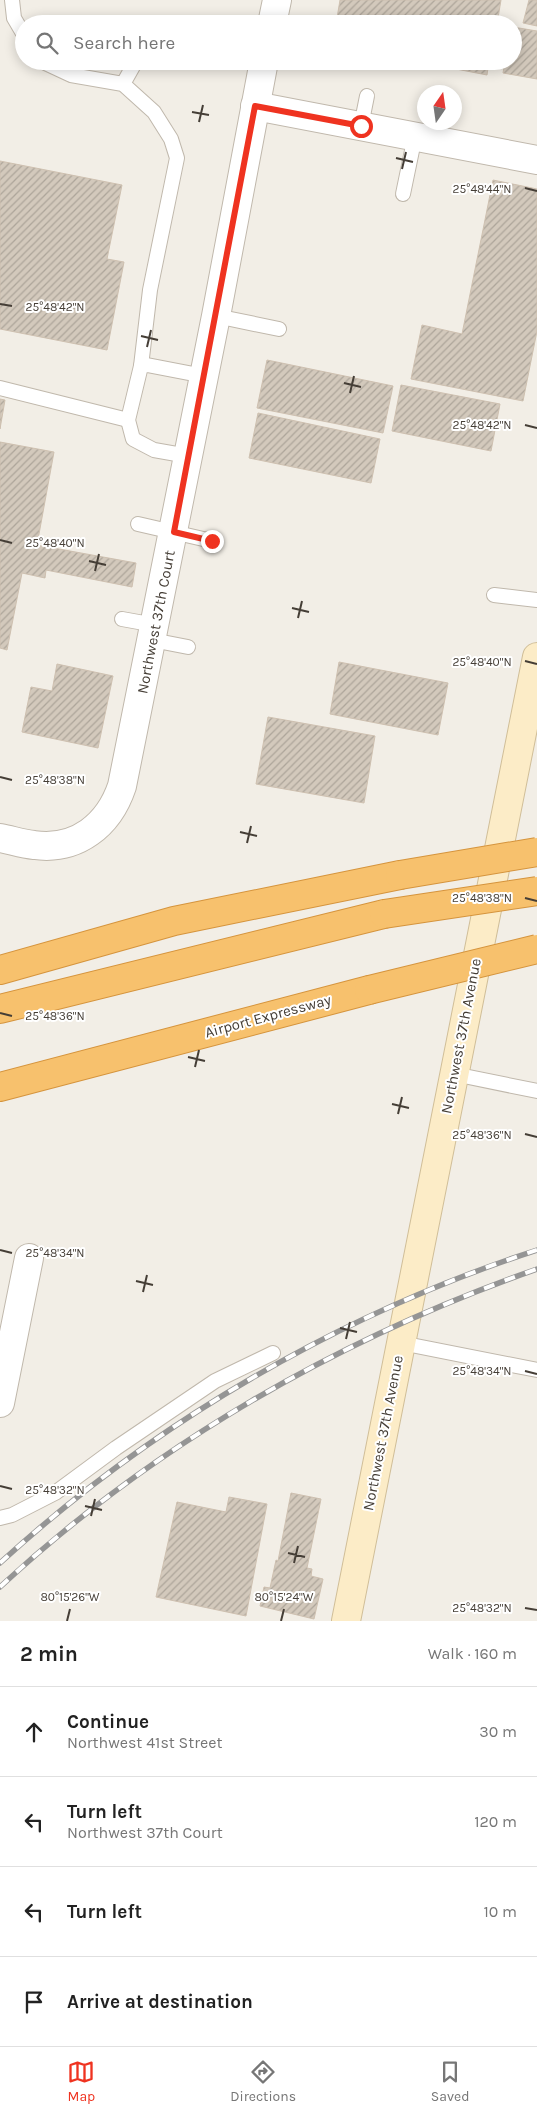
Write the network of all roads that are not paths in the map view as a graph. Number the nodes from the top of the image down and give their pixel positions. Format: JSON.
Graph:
{"nodes":[{"id":1,"x":12,"y":0,"type":"edge"},
{"id":2,"x":277,"y":0,"type":"edge"},
{"id":3,"x":274,"y":15,"type":"edge"},
{"id":4,"x":15,"y":20,"type":"edge"},
{"id":5,"x":60,"y":70,"type":"edge"},
{"id":6,"x":131,"y":70,"type":"edge"},
{"id":7,"x":262,"y":70,"type":"edge"},
{"id":8,"x":123,"y":84,"type":"junction"},
{"id":9,"x":367,"y":96,"type":"dead end"},
{"id":10,"x":255,"y":106,"type":"junction"},
{"id":11,"x":361,"y":126,"type":"junction"},
{"id":12,"x":415,"y":136,"type":"junction"},
{"id":13,"x":537,"y":160,"type":"edge"},
{"id":14,"x":403,"y":194,"type":"dead end"},
{"id":15,"x":216,"y":316,"type":"junction"},
{"id":16,"x":279,"y":329,"type":"dead end"},
{"id":17,"x":141,"y":366,"type":"junction"},
{"id":18,"x":204,"y":376,"type":"junction"},
{"id":19,"x":0,"y":388,"type":"edge"},
{"id":20,"x":128,"y":420,"type":"junction"},
{"id":21,"x":188,"y":456,"type":"junction"},
{"id":22,"x":138,"y":524,"type":"dead end"},
{"id":23,"x":174,"y":532,"type":"junction"},
{"id":24,"x":212,"y":541,"type":"dead end"},
{"id":25,"x":494,"y":595,"type":"dead end"},
{"id":26,"x":537,"y":600,"type":"edge"},
{"id":27,"x":122,"y":619,"type":"dead end"},
{"id":28,"x":154,"y":632,"type":"junction"},
{"id":29,"x":188,"y":646,"type":"dead end"},
{"id":30,"x":537,"y":656,"type":"edge"},
{"id":31,"x":532,"y":708,"type":"edge"},
{"id":32,"x":0,"y":838,"type":"edge"},
{"id":33,"x":537,"y":852,"type":"edge"},
{"id":34,"x":537,"y":891,"type":"edge"},
{"id":35,"x":537,"y":949,"type":"edge"},
{"id":36,"x":0,"y":970,"type":"edge"},
{"id":37,"x":0,"y":1009,"type":"edge"},
{"id":38,"x":454,"y":1074,"type":"junction"},
{"id":39,"x":0,"y":1087,"type":"edge"},
{"id":40,"x":537,"y":1091,"type":"edge"},
{"id":41,"x":29,"y":1258,"type":"dead end"},
{"id":42,"x":401,"y":1343,"type":"junction"},
{"id":43,"x":273,"y":1353,"type":"dead end"},
{"id":44,"x":537,"y":1370,"type":"edge"},
{"id":45,"x":0,"y":1403,"type":"edge"},
{"id":46,"x":0,"y":1518,"type":"edge"},
{"id":47,"x":346,"y":1621,"type":"edge"}],
"edges":[{"from":1,"to":4,"type":"lane"},
{"from":2,"to":3,"type":"street"},
{"from":5,"to":8,"type":"lane"},
{"from":6,"to":8,"type":"lane"},
{"from":7,"to":10,"type":"street","name":"Northwest 37th Court"},
{"from":8,"to":17,"type":"lane"},
{"from":9,"to":11,"type":"lane"},
{"from":10,"to":11,"type":"street"},
{"from":10,"to":15,"type":"street","name":"Northwest 37th Court"},
{"from":11,"to":12,"type":"street"},
{"from":12,"to":13,"type":"street"},
{"from":12,"to":14,"type":"lane"},
{"from":15,"to":16,"type":"lane"},
{"from":15,"to":18,"type":"street","name":"Northwest 37th Court"},
{"from":17,"to":18,"type":"lane"},
{"from":17,"to":20,"type":"lane"},
{"from":18,"to":21,"type":"street","name":"Northwest 37th Court"},
{"from":19,"to":20,"type":"lane"},
{"from":20,"to":21,"type":"lane"},
{"from":21,"to":23,"type":"street","name":"Northwest 37th Court"},
{"from":22,"to":23,"type":"lane"},
{"from":23,"to":24,"type":"lane"},
{"from":23,"to":28,"type":"street","name":"Northwest 37th Court"},
{"from":25,"to":26,"type":"lane"},
{"from":27,"to":28,"type":"lane"},
{"from":28,"to":29,"type":"lane"},
{"from":28,"to":32,"type":"street","name":"Northwest 37th Court"},
{"from":30,"to":31,"type":"street","name":"Northwest 37th Avenue"},
{"from":31,"to":38,"type":"street","name":"Northwest 37th Avenue"},
{"from":33,"to":36,"type":"highway","bridge":true},
{"from":34,"to":37,"type":"highway","bridge":true},
{"from":35,"to":39,"type":"highway","name":"Airport Expressway","bridge":true},
{"from":38,"to":40,"type":"lane"},
{"from":38,"to":42,"type":"street","name":"Northwest 37th Avenue"},
{"from":41,"to":45,"type":"street"},
{"from":42,"to":44,"type":"lane"},
{"from":42,"to":47,"type":"street","name":"Northwest 37th Avenue"},
{"from":43,"to":46,"type":"lane"}]}
